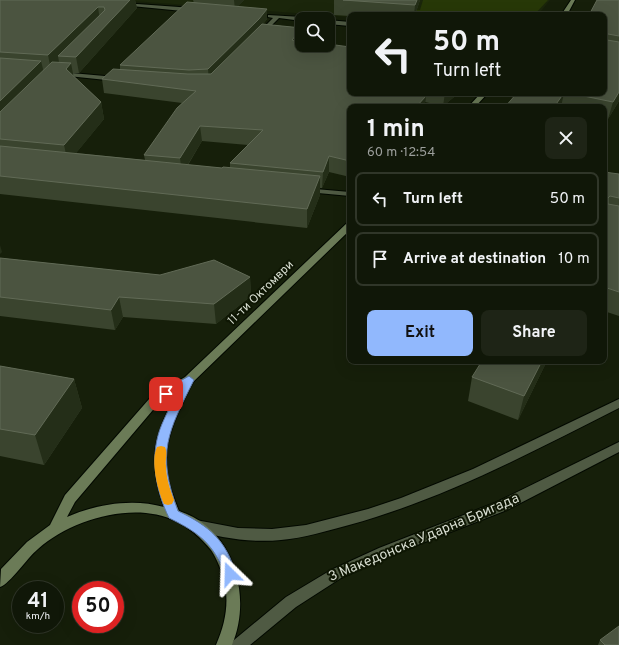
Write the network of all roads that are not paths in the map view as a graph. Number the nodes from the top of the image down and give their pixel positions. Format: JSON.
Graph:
{"nodes":[{"id":1,"x":573,"y":0,"type":"edge"},
{"id":2,"x":120,"y":4,"type":"edge"},
{"id":3,"x":199,"y":11,"type":"edge"},
{"id":4,"x":566,"y":12,"type":"edge"},
{"id":5,"x":266,"y":16,"type":"edge"},
{"id":6,"x":277,"y":17,"type":"junction"},
{"id":7,"x":295,"y":19,"type":"edge"},
{"id":8,"x":335,"y":23,"type":"edge"},
{"id":9,"x":347,"y":24,"type":"edge"},
{"id":10,"x":255,"y":39,"type":"edge"},
{"id":11,"x":60,"y":68,"type":"edge"},
{"id":12,"x":126,"y":79,"type":"edge"},
{"id":13,"x":482,"y":96,"type":"edge"},
{"id":14,"x":474,"y":104,"type":"edge"},
{"id":15,"x":302,"y":190,"type":"edge"},
{"id":16,"x":347,"y":194,"type":"edge"},
{"id":17,"x":347,"y":228,"type":"edge"},
{"id":18,"x":189,"y":380,"type":"junction"},
{"id":19,"x":619,"y":403,"type":"edge"},
{"id":20,"x":619,"y":448,"type":"edge"},
{"id":21,"x":174,"y":514,"type":"junction"},
{"id":22,"x":196,"y":525,"type":"junction"},
{"id":23,"x":55,"y":529,"type":"junction"},
{"id":24,"x":0,"y":581,"type":"edge"},
{"id":25,"x":224,"y":645,"type":"edge"},
{"id":26,"x":239,"y":645,"type":"edge"}],
"edges":[{"from":1,"to":4,"type":"main road"},
{"from":2,"to":3,"type":"street"},
{"from":5,"to":6,"type":"street"},
{"from":6,"to":7,"type":"street"},
{"from":6,"to":10,"type":"street"},
{"from":8,"to":9,"type":"street"},
{"from":11,"to":12,"type":"street"},
{"from":13,"to":14,"type":"main road"},
{"from":15,"to":16,"type":"street"},
{"from":17,"to":18,"type":"main road","name":"11-ти Октомври"},
{"from":18,"to":21,"type":"main road"},
{"from":18,"to":23,"type":"main road"},
{"from":19,"to":22,"type":"street"},
{"from":20,"to":26,"type":"street","name":"3 Македонска Ударна Бригада"},
{"from":21,"to":22,"type":"main road"},
{"from":21,"to":23,"type":"main road"},
{"from":22,"to":25,"type":"main road"},
{"from":23,"to":24,"type":"main road"}]}
